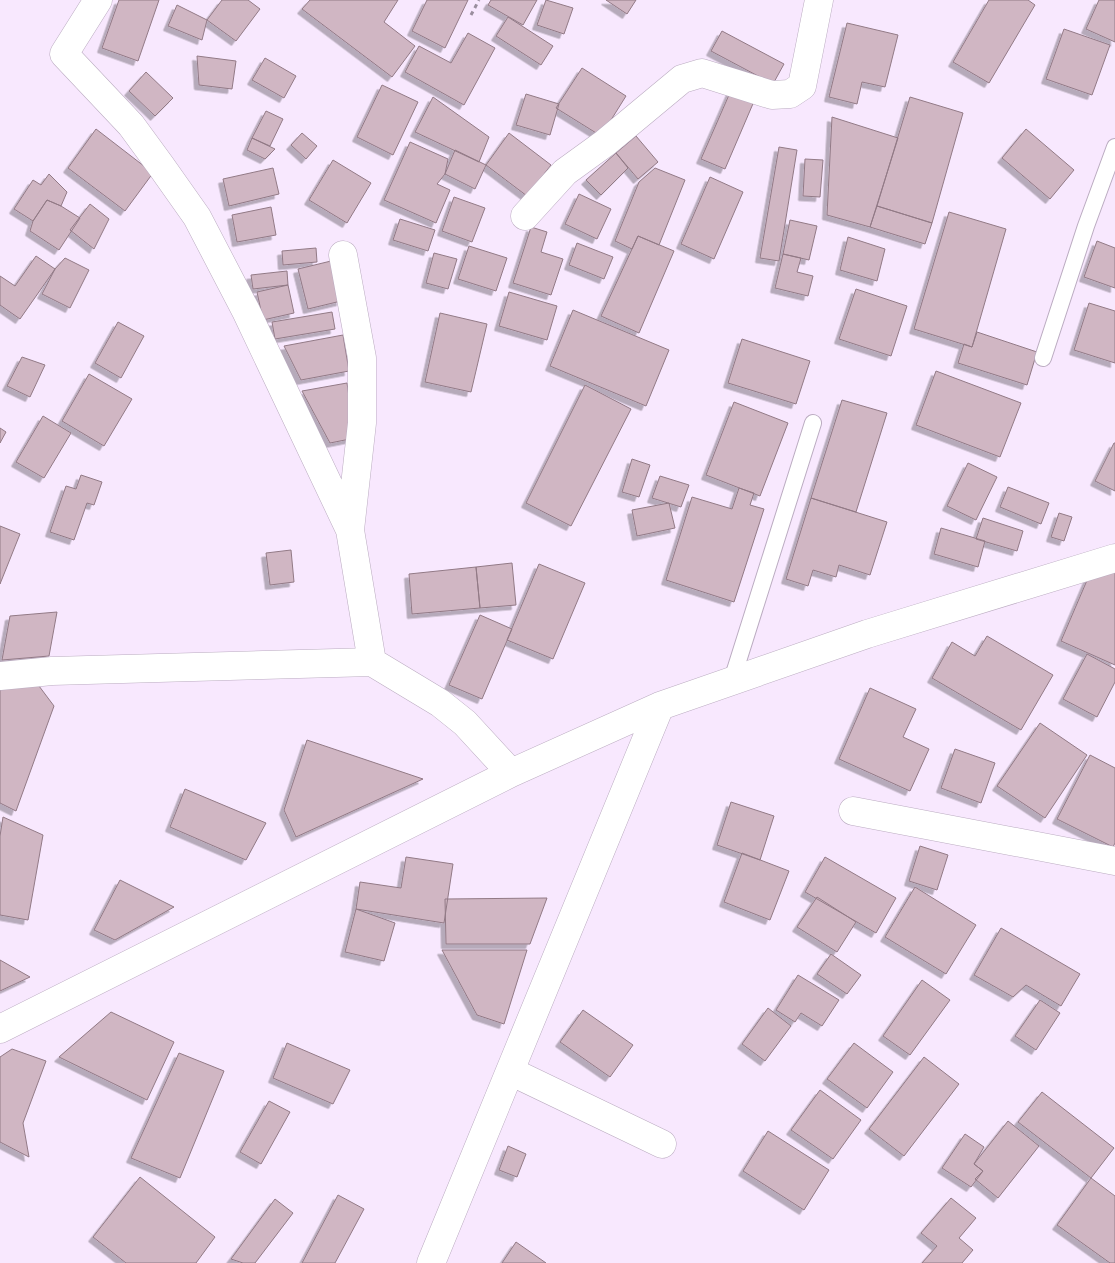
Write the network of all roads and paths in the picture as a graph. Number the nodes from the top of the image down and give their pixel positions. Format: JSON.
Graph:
{"nodes":[{"id":1,"x":98,"y":0,"type":"edge"},
{"id":2,"x":479,"y":0,"type":"edge"},
{"id":3,"x":819,"y":0,"type":"edge"},
{"id":4,"x":471,"y":15,"type":"dead end"},
{"id":5,"x":1115,"y":147,"type":"edge"},
{"id":6,"x":525,"y":216,"type":"dead end"},
{"id":7,"x":343,"y":255,"type":"dead end"},
{"id":8,"x":1043,"y":358,"type":"dead end"},
{"id":9,"x":813,"y":423,"type":"dead end"},
{"id":10,"x":350,"y":530,"type":"junction"},
{"id":11,"x":1115,"y":558,"type":"edge"},
{"id":12,"x":372,"y":662,"type":"junction"},
{"id":13,"x":0,"y":676,"type":"edge"},
{"id":14,"x":732,"y":680,"type":"junction"},
{"id":15,"x":660,"y":706,"type":"junction"},
{"id":16,"x":511,"y":773,"type":"junction"},
{"id":17,"x":853,"y":811,"type":"dead end"},
{"id":18,"x":1115,"y":861,"type":"edge"},
{"id":19,"x":0,"y":1029,"type":"edge"},
{"id":20,"x":510,"y":1071,"type":"junction"},
{"id":21,"x":662,"y":1144,"type":"dead end"},
{"id":22,"x":431,"y":1263,"type":"edge"}],
"edges":[{"from":1,"to":10,"type":"street"},
{"from":2,"to":4,"type":"path"},
{"from":3,"to":6,"type":"street"},
{"from":5,"to":8,"type":"lane"},
{"from":7,"to":10,"type":"street"},
{"from":9,"to":14,"type":"lane"},
{"from":10,"to":12,"type":"street"},
{"from":11,"to":14,"type":"street"},
{"from":12,"to":13,"type":"street"},
{"from":12,"to":16,"type":"street"},
{"from":14,"to":15,"type":"street"},
{"from":15,"to":16,"type":"street"},
{"from":15,"to":20,"type":"street"},
{"from":16,"to":19,"type":"street"},
{"from":17,"to":18,"type":"street"},
{"from":20,"to":21,"type":"street"},
{"from":20,"to":22,"type":"street"}]}
